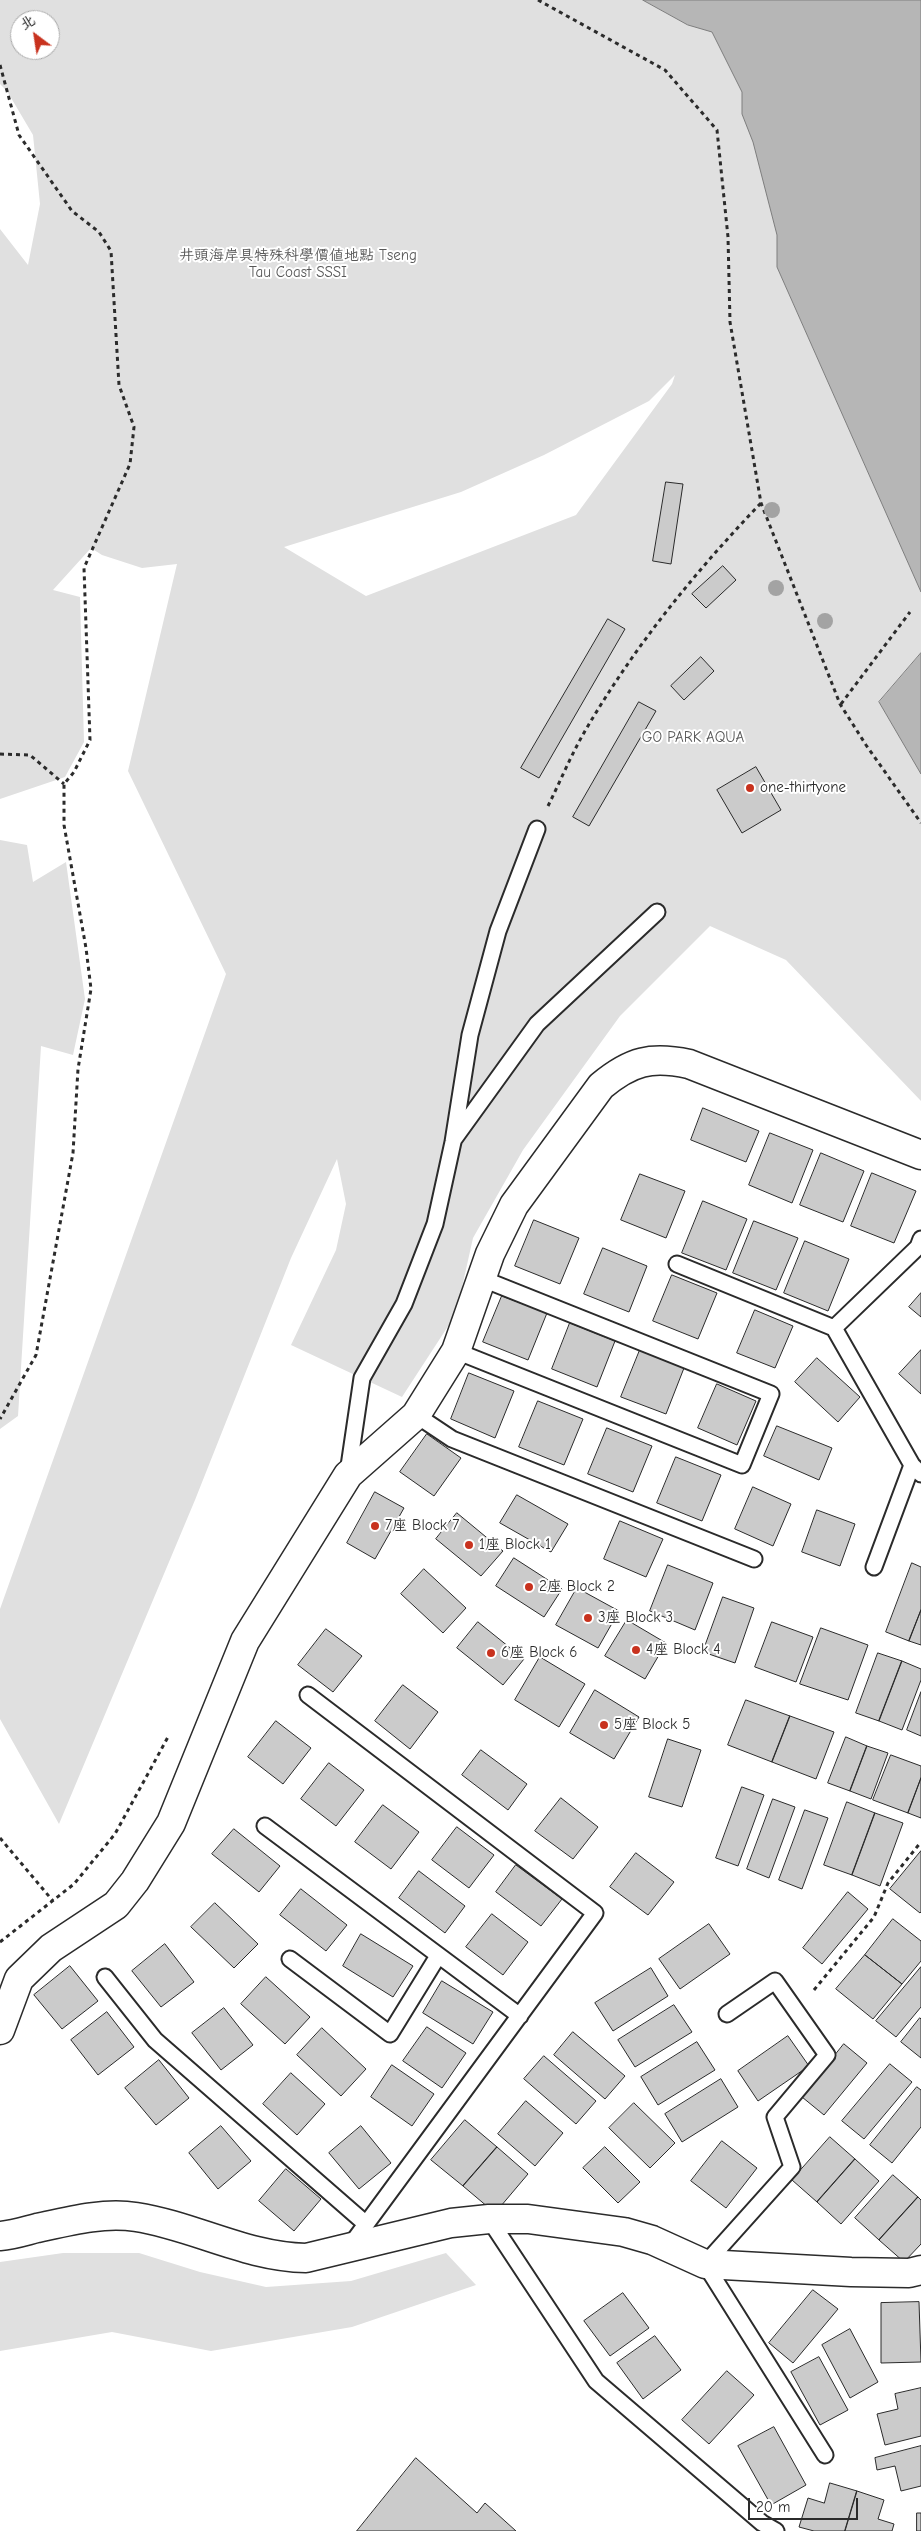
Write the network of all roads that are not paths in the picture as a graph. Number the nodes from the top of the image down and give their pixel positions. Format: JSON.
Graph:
{"nodes":[{"id":1,"x":536,"y":830,"type":"road end"},
{"id":2,"x":657,"y":912,"type":"dead end"},
{"id":3,"x":453,"y":1142,"type":"junction"},
{"id":4,"x":921,"y":1157,"type":"edge"},
{"id":5,"x":921,"y":1239,"type":"edge"},
{"id":6,"x":677,"y":1264,"type":"dead end"},
{"id":7,"x":483,"y":1279,"type":"junction"},
{"id":8,"x":834,"y":1328,"type":"junction"},
{"id":9,"x":456,"y":1352,"type":"junction"},
{"id":10,"x":416,"y":1414,"type":"junction"},
{"id":11,"x":916,"y":1470,"type":"edge"},
{"id":12,"x":348,"y":1475,"type":"junction"},
{"id":13,"x":754,"y":1559,"type":"dead end"},
{"id":14,"x":874,"y":1567,"type":"dead end"},
{"id":15,"x":308,"y":1695,"type":"dead end"},
{"id":16,"x":265,"y":1826,"type":"dead end"},
{"id":17,"x":438,"y":1956,"type":"junction"},
{"id":18,"x":290,"y":1959,"type":"dead end"},
{"id":19,"x":105,"y":1977,"type":"dead end"},
{"id":20,"x":727,"y":2014,"type":"dead end"},
{"id":21,"x":520,"y":2016,"type":"junction"},
{"id":22,"x":0,"y":2030,"type":"edge"},
{"id":23,"x":490,"y":2219,"type":"junction"},
{"id":24,"x":366,"y":2224,"type":"junction"},
{"id":25,"x":0,"y":2236,"type":"edge"},
{"id":26,"x":350,"y":2247,"type":"junction"},
{"id":27,"x":705,"y":2264,"type":"junction"},
{"id":28,"x":921,"y":2270,"type":"edge"},
{"id":29,"x":825,"y":2455,"type":"dead end"},
{"id":30,"x":776,"y":2531,"type":"edge"}],
"edges":[{"from":1,"to":3,"type":"lane"},
{"from":2,"to":3,"type":"lane"},
{"from":3,"to":12,"type":"lane"},
{"from":4,"to":7,"type":"street"},
{"from":5,"to":8,"type":"lane"},
{"from":6,"to":8,"type":"lane"},
{"from":7,"to":9,"type":"street"},
{"from":7,"to":9,"type":"lane"},
{"from":8,"to":11,"type":"lane"},
{"from":9,"to":10,"type":"street"},
{"from":10,"to":12,"type":"street"},
{"from":10,"to":13,"type":"lane"},
{"from":11,"to":14,"type":"lane"},
{"from":12,"to":22,"type":"street"},
{"from":15,"to":21,"type":"lane"},
{"from":16,"to":17,"type":"lane"},
{"from":17,"to":18,"type":"lane"},
{"from":17,"to":21,"type":"lane"},
{"from":19,"to":24,"type":"lane"},
{"from":20,"to":27,"type":"lane"},
{"from":21,"to":24,"type":"lane"},
{"from":23,"to":26,"type":"street"},
{"from":23,"to":27,"type":"street"},
{"from":23,"to":30,"type":"lane"},
{"from":24,"to":26,"type":"lane"},
{"from":25,"to":26,"type":"street"},
{"from":27,"to":28,"type":"street"},
{"from":27,"to":29,"type":"lane"}]}
